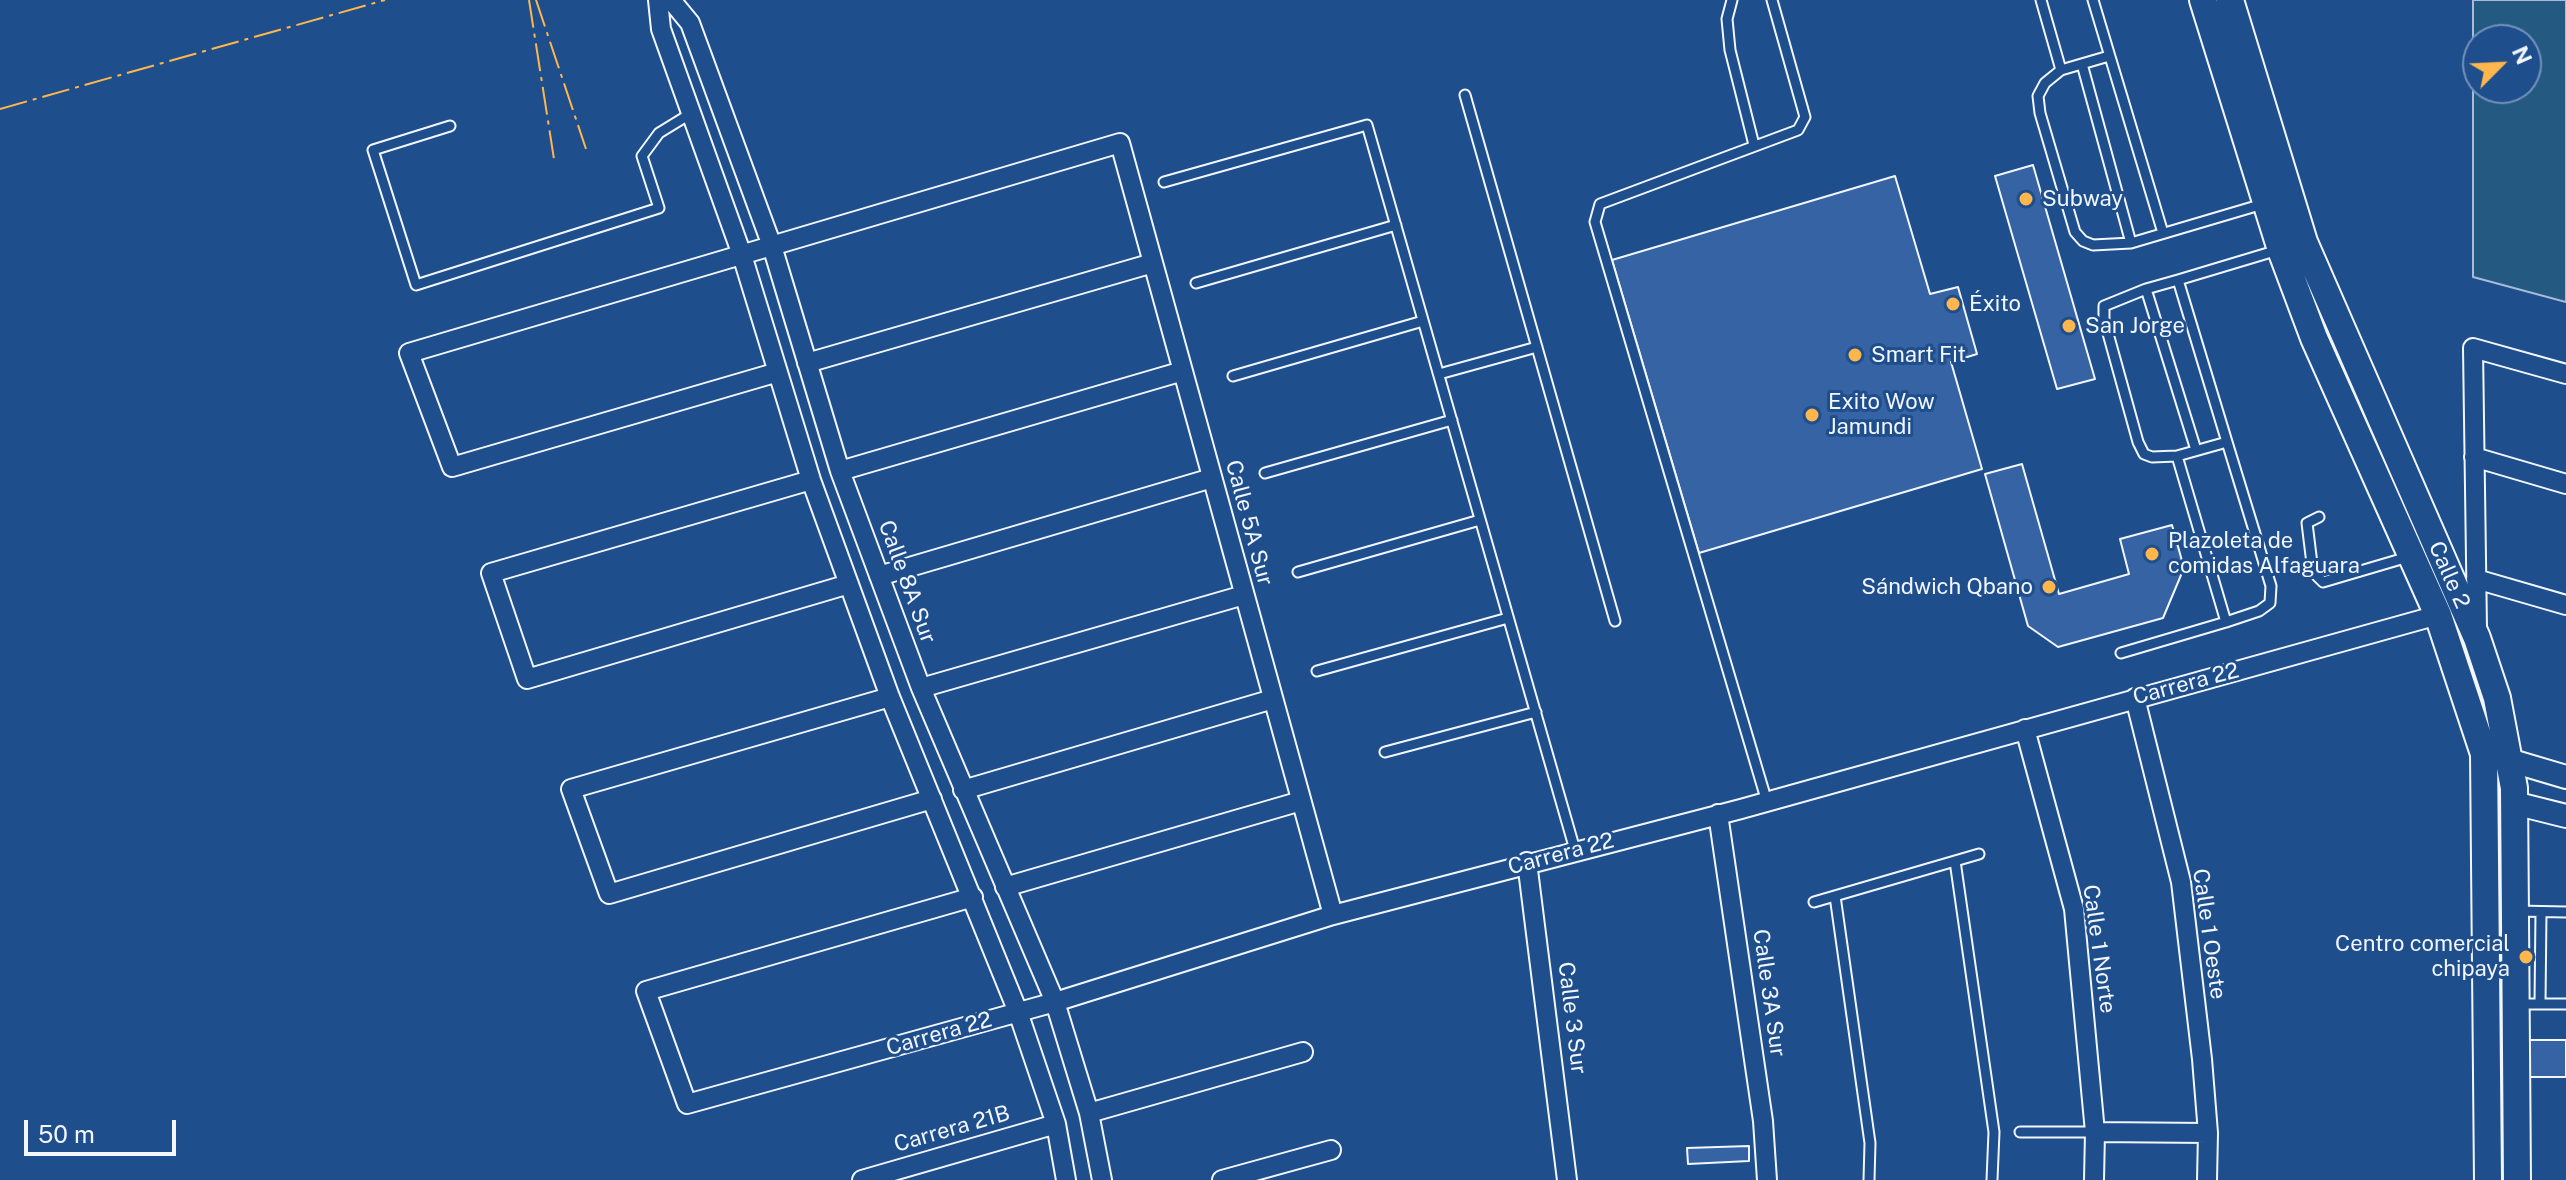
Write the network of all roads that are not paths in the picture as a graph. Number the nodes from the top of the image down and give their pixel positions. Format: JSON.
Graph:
{"nodes":[{"id":1,"x":658,"y":0,"type":"edge"},
{"id":2,"x":671,"y":0,"type":"edge"},
{"id":3,"x":1732,"y":0,"type":"edge"},
{"id":4,"x":1772,"y":0,"type":"edge"},
{"id":5,"x":2041,"y":0,"type":"edge"},
{"id":6,"x":2093,"y":0,"type":"edge"},
{"id":7,"x":2203,"y":0,"type":"edge"},
{"id":8,"x":2230,"y":0,"type":"edge"},
{"id":9,"x":2109,"y":56,"type":"junction"},
{"id":10,"x":2082,"y":64,"type":"junction"},
{"id":11,"x":2061,"y":70,"type":"junction"},
{"id":12,"x":1465,"y":95,"type":"dead end"},
{"id":13,"x":690,"y":114,"type":"junction"},
{"id":14,"x":450,"y":126,"type":"dead end"},
{"id":15,"x":1754,"y":145,"type":"junction"},
{"id":16,"x":1164,"y":182,"type":"dead end"},
{"id":17,"x":2265,"y":204,"type":"junction"},
{"id":18,"x":1396,"y":225,"type":"junction"},
{"id":19,"x":2163,"y":233,"type":"junction"},
{"id":20,"x":2131,"y":243,"type":"junction"},
{"id":21,"x":772,"y":246,"type":"junction"},
{"id":22,"x":2281,"y":250,"type":"junction"},
{"id":23,"x":742,"y":255,"type":"junction"},
{"id":24,"x":1153,"y":263,"type":"junction"},
{"id":25,"x":2178,"y":280,"type":"junction"},
{"id":26,"x":1196,"y":283,"type":"dead end"},
{"id":27,"x":2146,"y":289,"type":"junction"},
{"id":28,"x":1423,"y":321,"type":"junction"},
{"id":29,"x":1537,"y":347,"type":"junction"},
{"id":30,"x":807,"y":363,"type":"junction"},
{"id":31,"x":1183,"y":371,"type":"junction"},
{"id":32,"x":778,"y":372,"type":"junction"},
{"id":33,"x":1439,"y":374,"type":"junction"},
{"id":34,"x":2566,"y":374,"type":"edge"},
{"id":35,"x":1233,"y":376,"type":"dead end"},
{"id":36,"x":1452,"y":420,"type":"junction"},
{"id":37,"x":2227,"y":442,"type":"junction"},
{"id":38,"x":2196,"y":450,"type":"junction"},
{"id":39,"x":2177,"y":456,"type":"junction"},
{"id":40,"x":2474,"y":457,"type":"junction"},
{"id":41,"x":840,"y":471,"type":"junction"},
{"id":42,"x":1265,"y":473,"type":"dead end"},
{"id":43,"x":1212,"y":478,"type":"junction"},
{"id":44,"x":811,"y":480,"type":"junction"},
{"id":45,"x":2566,"y":484,"type":"edge"},
{"id":46,"x":2319,"y":517,"type":"dead end"},
{"id":47,"x":1480,"y":520,"type":"junction"},
{"id":48,"x":2411,"y":556,"type":"junction"},
{"id":49,"x":1298,"y":572,"type":"dead end"},
{"id":50,"x":879,"y":576,"type":"junction"},
{"id":51,"x":2476,"y":579,"type":"junction"},
{"id":52,"x":849,"y":584,"type":"junction"},
{"id":53,"x":1244,"y":595,"type":"junction"},
{"id":54,"x":2566,"y":605,"type":"edge"},
{"id":55,"x":2438,"y":615,"type":"junction"},
{"id":56,"x":1508,"y":618,"type":"junction"},
{"id":57,"x":1615,"y":621,"type":"dead end"},
{"id":58,"x":2226,"y":622,"type":"junction"},
{"id":59,"x":2477,"y":638,"type":"junction"},
{"id":60,"x":2121,"y":653,"type":"dead end"},
{"id":61,"x":1317,"y":671,"type":"dead end"},
{"id":62,"x":921,"y":688,"type":"junction"},
{"id":63,"x":890,"y":697,"type":"junction"},
{"id":64,"x":2135,"y":698,"type":"junction"},
{"id":65,"x":1273,"y":699,"type":"junction"},
{"id":66,"x":1536,"y":712,"type":"junction"},
{"id":67,"x":2025,"y":729,"type":"junction"},
{"id":68,"x":1385,"y":752,"type":"dead end"},
{"id":69,"x":2512,"y":761,"type":"junction"},
{"id":70,"x":2566,"y":777,"type":"edge"},
{"id":71,"x":963,"y":790,"type":"junction"},
{"id":72,"x":932,"y":799,"type":"junction"},
{"id":73,"x":1301,"y":801,"type":"junction"},
{"id":74,"x":1767,"y":802,"type":"junction"},
{"id":75,"x":2514,"y":803,"type":"junction"},
{"id":76,"x":1718,"y":814,"type":"junction"},
{"id":77,"x":2566,"y":816,"type":"edge"},
{"id":78,"x":1575,"y":850,"type":"junction"},
{"id":79,"x":1979,"y":854,"type":"dead end"},
{"id":80,"x":1955,"y":861,"type":"junction"},
{"id":81,"x":1527,"y":862,"type":"junction"},
{"id":82,"x":1005,"y":887,"type":"junction"},
{"id":83,"x":1835,"y":896,"type":"junction"},
{"id":84,"x":973,"y":897,"type":"junction"},
{"id":85,"x":1814,"y":902,"type":"dead end"},
{"id":86,"x":2486,"y":911,"type":"junction"},
{"id":87,"x":2529,"y":911,"type":"junction"},
{"id":88,"x":2566,"y":912,"type":"edge"},
{"id":89,"x":1333,"y":915,"type":"junction"},
{"id":90,"x":1055,"y":1002,"type":"junction"},
{"id":91,"x":2528,"y":1004,"type":"junction"},
{"id":92,"x":2566,"y":1004,"type":"edge"},
{"id":93,"x":1018,"y":1012,"type":"junction"},
{"id":94,"x":1303,"y":1052,"type":"dead end"},
{"id":95,"x":1089,"y":1113,"type":"junction"},
{"id":96,"x":1056,"y":1124,"type":"junction"},
{"id":97,"x":2020,"y":1132,"type":"dead end"},
{"id":98,"x":2095,"y":1132,"type":"junction"},
{"id":99,"x":2208,"y":1133,"type":"junction"},
{"id":100,"x":1331,"y":1150,"type":"dead end"},
{"id":101,"x":862,"y":1180,"type":"edge"},
{"id":102,"x":1066,"y":1180,"type":"edge"},
{"id":103,"x":1102,"y":1180,"type":"edge"},
{"id":104,"x":1222,"y":1180,"type":"edge"},
{"id":105,"x":1567,"y":1180,"type":"edge"},
{"id":106,"x":1767,"y":1180,"type":"edge"},
{"id":107,"x":1869,"y":1180,"type":"edge"},
{"id":108,"x":1992,"y":1180,"type":"edge"},
{"id":109,"x":2094,"y":1180,"type":"edge"},
{"id":110,"x":2207,"y":1180,"type":"edge"},
{"id":111,"x":2488,"y":1180,"type":"edge"},
{"id":112,"x":2517,"y":1180,"type":"edge"}],
"edges":[{"from":1,"to":13,"type":"street"},
{"from":2,"to":21,"type":"street","name":"Calle 8A Sur"},
{"from":3,"to":15,"type":"lane"},
{"from":4,"to":15,"type":"lane"},
{"from":5,"to":11,"type":"lane"},
{"from":6,"to":9,"type":"lane"},
{"from":7,"to":17,"type":"main road","name":"Calle 2"},
{"from":8,"to":59,"type":"main road","name":"Calle 2"},
{"from":9,"to":10,"type":"lane"},
{"from":9,"to":19,"type":"lane"},
{"from":10,"to":11,"type":"lane"},
{"from":10,"to":20,"type":"lane"},
{"from":11,"to":20,"type":"lane"},
{"from":12,"to":29,"type":"lane"},
{"from":13,"to":14,"type":"lane"},
{"from":13,"to":23,"type":"street"},
{"from":15,"to":74,"type":"lane"},
{"from":16,"to":18,"type":"lane"},
{"from":17,"to":19,"type":"lane"},
{"from":17,"to":22,"type":"main road","name":"Calle 2"},
{"from":18,"to":26,"type":"lane"},
{"from":18,"to":28,"type":"lane"},
{"from":19,"to":20,"type":"lane"},
{"from":21,"to":23,"type":"street"},
{"from":21,"to":24,"type":"street","name":"Calle 5A Sur"},
{"from":21,"to":30,"type":"street","name":"Calle 8A Sur"},
{"from":22,"to":25,"type":"lane"},
{"from":22,"to":48,"type":"main road","name":"Calle 2"},
{"from":23,"to":32,"type":"street"},
{"from":23,"to":32,"type":"street"},
{"from":24,"to":30,"type":"street"},
{"from":24,"to":31,"type":"street","name":"Calle 5A Sur"},
{"from":25,"to":27,"type":"lane"},
{"from":25,"to":37,"type":"lane"},
{"from":27,"to":38,"type":"lane"},
{"from":27,"to":39,"type":"lane"},
{"from":28,"to":33,"type":"lane"},
{"from":28,"to":35,"type":"lane"},
{"from":29,"to":33,"type":"lane"},
{"from":29,"to":57,"type":"lane"},
{"from":30,"to":41,"type":"street","name":"Calle 8A Sur"},
{"from":31,"to":41,"type":"street"},
{"from":31,"to":43,"type":"street","name":"Calle 5A Sur"},
{"from":32,"to":44,"type":"street"},
{"from":33,"to":36,"type":"lane"},
{"from":34,"to":40,"type":"street"},
{"from":36,"to":42,"type":"lane"},
{"from":36,"to":47,"type":"lane"},
{"from":37,"to":38,"type":"lane"},
{"from":37,"to":58,"type":"lane"},
{"from":38,"to":39,"type":"lane"},
{"from":39,"to":58,"type":"lane"},
{"from":40,"to":45,"type":"street"},
{"from":40,"to":51,"type":"street"},
{"from":41,"to":50,"type":"street","name":"Calle 8A Sur"},
{"from":43,"to":50,"type":"street"},
{"from":43,"to":53,"type":"street","name":"Calle 5A Sur"},
{"from":44,"to":52,"type":"street"},
{"from":44,"to":52,"type":"street"},
{"from":46,"to":48,"type":"lane"},
{"from":47,"to":49,"type":"lane"},
{"from":47,"to":56,"type":"lane"},
{"from":48,"to":55,"type":"main road","name":"Calle 2"},
{"from":50,"to":62,"type":"street","name":"Calle 8A Sur"},
{"from":51,"to":54,"type":"street"},
{"from":51,"to":59,"type":"street"},
{"from":52,"to":63,"type":"street"},
{"from":53,"to":62,"type":"street"},
{"from":53,"to":65,"type":"street","name":"Calle 5A Sur"},
{"from":55,"to":64,"type":"street","name":"Carrera 22"},
{"from":55,"to":86,"type":"main road","name":"Calle 2"},
{"from":56,"to":61,"type":"lane"},
{"from":56,"to":66,"type":"lane"},
{"from":58,"to":60,"type":"lane"},
{"from":59,"to":69,"type":"main road","name":"Calle 2"},
{"from":62,"to":71,"type":"street","name":"Calle 8A Sur"},
{"from":63,"to":72,"type":"street"},
{"from":63,"to":72,"type":"street"},
{"from":64,"to":67,"type":"street","name":"Carrera 22"},
{"from":64,"to":99,"type":"street","name":"Calle 1 Oeste"},
{"from":65,"to":71,"type":"street"},
{"from":65,"to":73,"type":"street","name":"Calle 5A Sur"},
{"from":66,"to":68,"type":"lane"},
{"from":66,"to":78,"type":"lane"},
{"from":67,"to":74,"type":"street","name":"Carrera 22"},
{"from":67,"to":98,"type":"street","name":"Calle 1 Norte"},
{"from":69,"to":70,"type":"street"},
{"from":69,"to":75,"type":"main road","name":"Calle 2"},
{"from":71,"to":82,"type":"street","name":"Calle 8A Sur"},
{"from":72,"to":84,"type":"street"},
{"from":73,"to":82,"type":"street"},
{"from":73,"to":89,"type":"street","name":"Calle 5A Sur"},
{"from":74,"to":76,"type":"street","name":"Carrera 22"},
{"from":75,"to":77,"type":"street"},
{"from":75,"to":87,"type":"main road","name":"Calle 2"},
{"from":76,"to":78,"type":"street","name":"Carrera 22"},
{"from":76,"to":106,"type":"street","name":"Calle 3A Sur"},
{"from":78,"to":81,"type":"street","name":"Carrera 22"},
{"from":79,"to":80,"type":"lane"},
{"from":80,"to":83,"type":"lane"},
{"from":80,"to":108,"type":"lane"},
{"from":81,"to":89,"type":"street","name":"Carrera 22"},
{"from":81,"to":105,"type":"street","name":"Calle 3 Sur"},
{"from":82,"to":90,"type":"street","name":"Calle 8A Sur"},
{"from":83,"to":85,"type":"lane"},
{"from":83,"to":107,"type":"lane"},
{"from":84,"to":93,"type":"street"},
{"from":84,"to":93,"type":"street","name":"Carrera 22"},
{"from":86,"to":87,"type":"lane"},
{"from":86,"to":111,"type":"main road","name":"Calle 2"},
{"from":87,"to":88,"type":"lane"},
{"from":87,"to":91,"type":"main road","name":"Calle 2"},
{"from":89,"to":90,"type":"street","name":"Carrera 22"},
{"from":90,"to":93,"type":"street","name":"Carrera 22"},
{"from":90,"to":95,"type":"street","name":"Calle 8A Sur"},
{"from":91,"to":92,"type":"lane"},
{"from":91,"to":112,"type":"main road","name":"Calle 2"},
{"from":93,"to":96,"type":"street"},
{"from":94,"to":95,"type":"street"},
{"from":95,"to":103,"type":"street","name":"Calle 8A Sur"},
{"from":96,"to":101,"type":"street","name":"Carrera 21B"},
{"from":96,"to":102,"type":"street"},
{"from":97,"to":98,"type":"lane"},
{"from":98,"to":99,"type":"street"},
{"from":98,"to":109,"type":"street","name":"Calle 1 Norte"},
{"from":99,"to":110,"type":"street","name":"Calle 1 Oeste"},
{"from":100,"to":104,"type":"street"}]}
